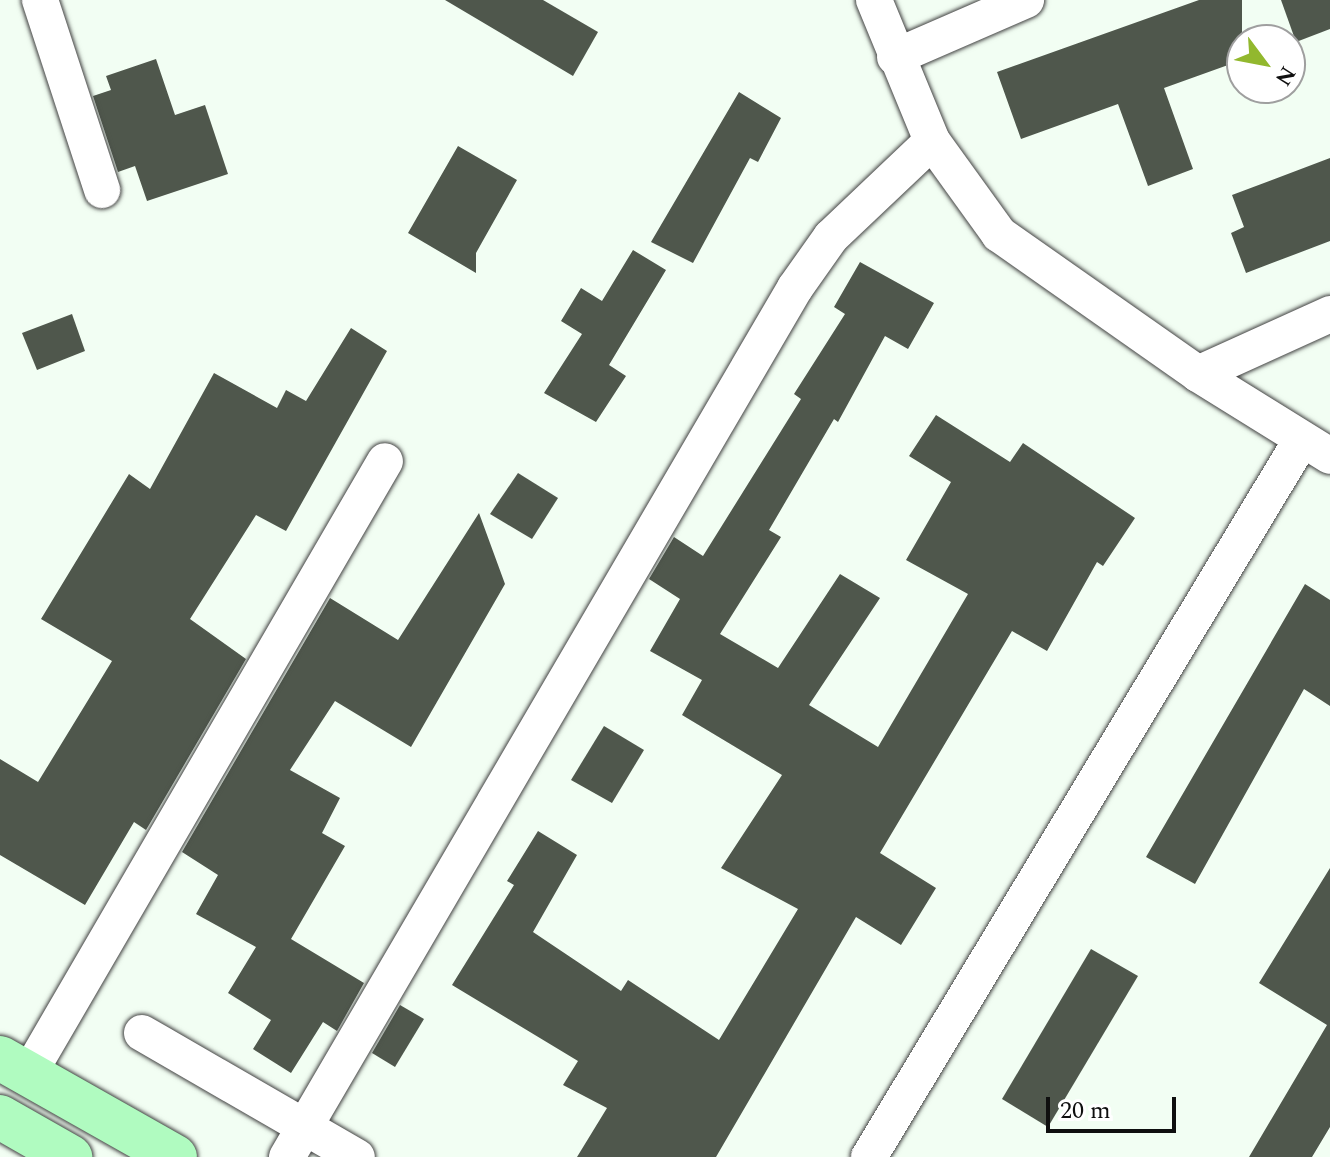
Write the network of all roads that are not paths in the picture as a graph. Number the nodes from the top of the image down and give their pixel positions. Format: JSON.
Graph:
{"nodes":[{"id":1,"x":40,"y":0,"type":"edge"},
{"id":2,"x":874,"y":0,"type":"edge"},
{"id":3,"x":1026,"y":0,"type":"edge"},
{"id":4,"x":895,"y":57,"type":"junction"},
{"id":5,"x":932,"y":141,"type":"junction"},
{"id":6,"x":102,"y":190,"type":"dead end"},
{"id":7,"x":1330,"y":314,"type":"edge"},
{"id":8,"x":1198,"y":374,"type":"junction"},
{"id":9,"x":1316,"y":447,"type":"edge"},
{"id":10,"x":385,"y":461,"type":"dead end"},
{"id":11,"x":142,"y":1033,"type":"dead end"},
{"id":12,"x":14,"y":1067,"type":"edge"},
{"id":13,"x":0,"y":1117,"type":"edge"},
{"id":14,"x":305,"y":1126,"type":"junction"},
{"id":15,"x":70,"y":1157,"type":"edge"},
{"id":16,"x":175,"y":1157,"type":"edge"},
{"id":17,"x":287,"y":1157,"type":"edge"},
{"id":18,"x":357,"y":1157,"type":"edge"},
{"id":19,"x":869,"y":1157,"type":"edge"}],
"edges":[{"from":1,"to":6,"type":"street"},
{"from":2,"to":4,"type":"street"},
{"from":3,"to":4,"type":"street"},
{"from":4,"to":5,"type":"street"},
{"from":5,"to":8,"type":"street"},
{"from":5,"to":14,"type":"street"},
{"from":7,"to":8,"type":"street"},
{"from":8,"to":9,"type":"street"},
{"from":9,"to":19,"type":"street"},
{"from":10,"to":12,"type":"street"},
{"from":11,"to":14,"type":"street"},
{"from":12,"to":16,"type":"main road"},
{"from":13,"to":15,"type":"main road"},
{"from":14,"to":17,"type":"street"},
{"from":14,"to":18,"type":"street"}]}
